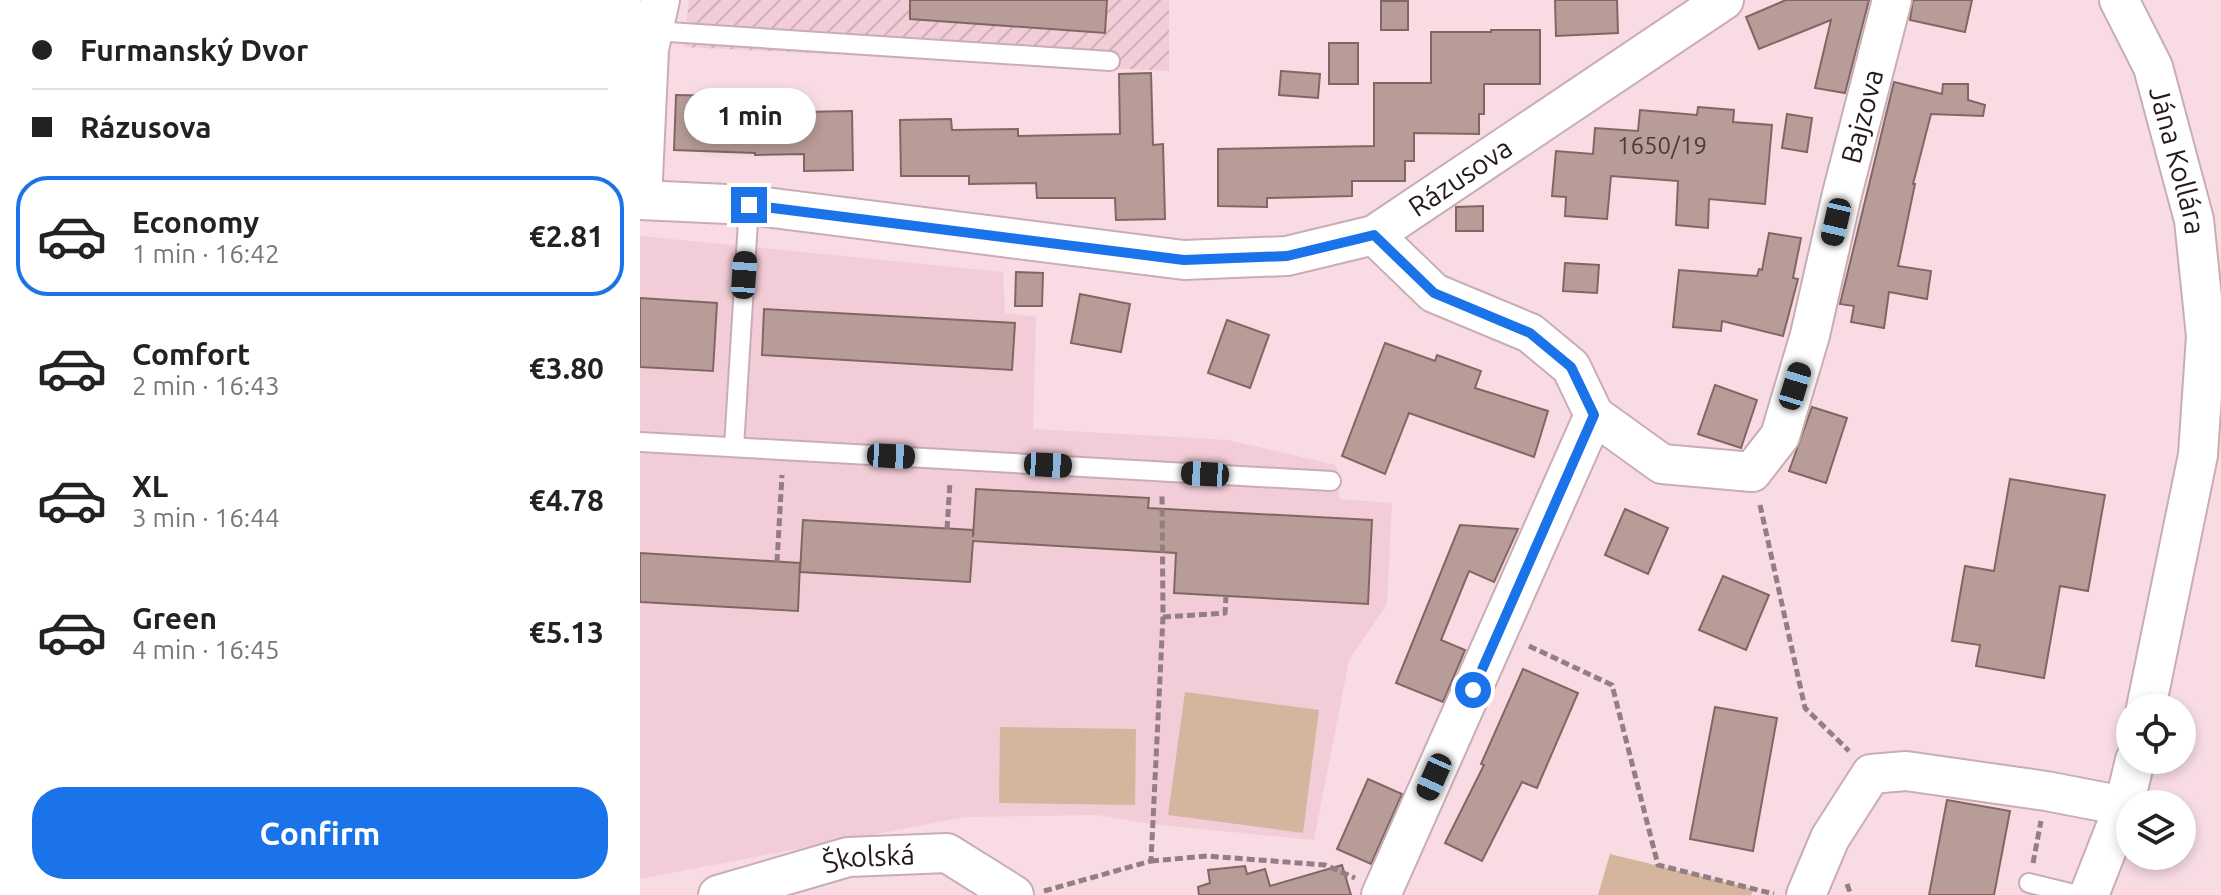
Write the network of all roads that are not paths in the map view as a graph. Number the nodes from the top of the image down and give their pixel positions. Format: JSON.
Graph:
{"nodes":[{"id":1,"x":1724,"y":0,"type":"edge"},
{"id":2,"x":1892,"y":0,"type":"edge"},
{"id":3,"x":2119,"y":0,"type":"edge"},
{"id":4,"x":651,"y":32,"type":"edge"},
{"id":5,"x":1110,"y":61,"type":"dead end"},
{"id":6,"x":641,"y":200,"type":"edge"},
{"id":7,"x":749,"y":205,"type":"junction"},
{"id":8,"x":1374,"y":235,"type":"junction"},
{"id":9,"x":1594,"y":415,"type":"junction"},
{"id":10,"x":640,"y":442,"type":"edge"},
{"id":11,"x":734,"y":447,"type":"junction"},
{"id":12,"x":1331,"y":481,"type":"dead end"},
{"id":13,"x":2149,"y":694,"type":"edge"},
{"id":14,"x":2116,"y":804,"type":"edge"},
{"id":15,"x":2116,"y":826,"type":"edge"},
{"id":16,"x":2029,"y":883,"type":"road end"},
{"id":17,"x":1369,"y":887,"type":"edge"},
{"id":18,"x":718,"y":895,"type":"edge"},
{"id":19,"x":1014,"y":895,"type":"edge"},
{"id":20,"x":1806,"y":895,"type":"edge"},
{"id":21,"x":2078,"y":895,"type":"edge"},
{"id":22,"x":2089,"y":895,"type":"edge"}],
"edges":[{"from":1,"to":8,"type":"street","name":"Rázusova"},
{"from":2,"to":9,"type":"street","name":"Bajzova"},
{"from":3,"to":13,"type":"street","name":"Jána Kollára"},
{"from":4,"to":5,"type":"lane"},
{"from":4,"to":6,"type":"street"},
{"from":6,"to":7,"type":"street","name":"Rázusova"},
{"from":7,"to":8,"type":"street","name":"Rázusova"},
{"from":7,"to":11,"type":"lane"},
{"from":8,"to":9,"type":"street"},
{"from":9,"to":17,"type":"street"},
{"from":10,"to":11,"type":"lane"},
{"from":11,"to":12,"type":"lane"},
{"from":14,"to":20,"type":"street"},
{"from":15,"to":22,"type":"street"},
{"from":16,"to":21,"type":"lane"},
{"from":18,"to":19,"type":"street","name":"Školská"}]}
